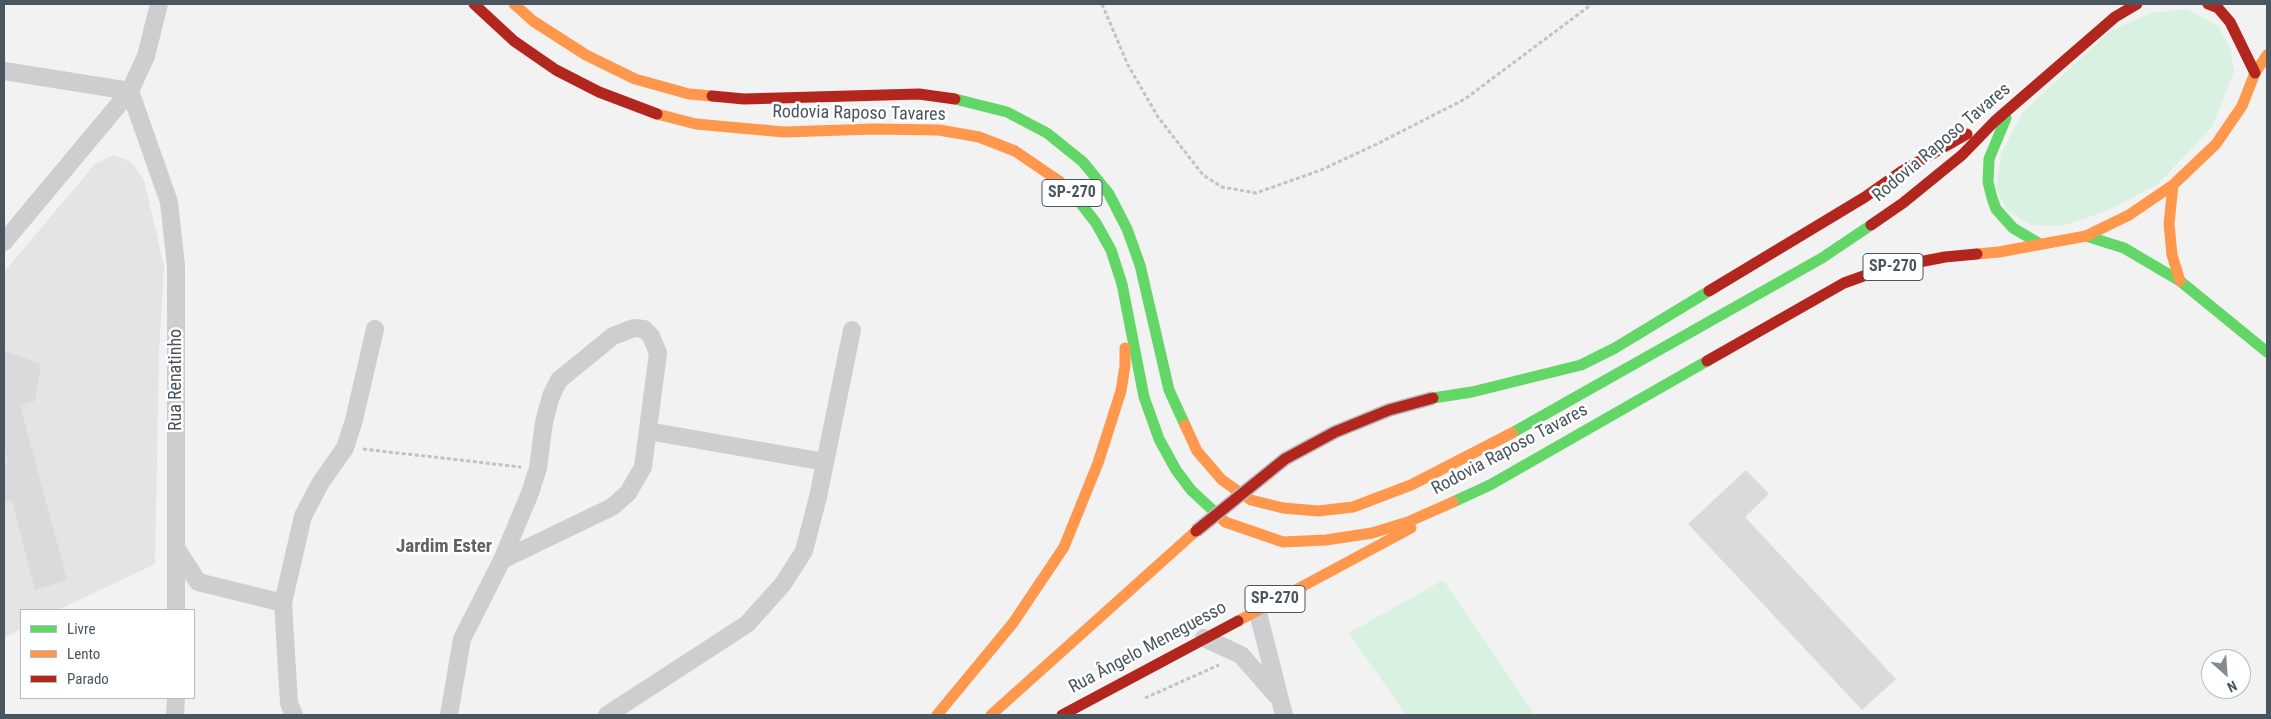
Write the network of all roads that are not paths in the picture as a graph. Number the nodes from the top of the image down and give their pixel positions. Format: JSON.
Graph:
{"nodes":[{"id":1,"x":160,"y":4,"type":"edge"},
{"id":2,"x":474,"y":4,"type":"edge"},
{"id":3,"x":514,"y":4,"type":"edge"},
{"id":4,"x":2119,"y":4,"type":"edge"},
{"id":5,"x":2137,"y":4,"type":"edge"},
{"id":6,"x":2213,"y":5,"type":"edge"},
{"id":7,"x":2115,"y":16,"type":"junction"},
{"id":8,"x":2267,"y":55,"type":"edge"},
{"id":9,"x":4,"y":71,"type":"edge"},
{"id":10,"x":2255,"y":73,"type":"junction"},
{"id":11,"x":130,"y":92,"type":"junction"},
{"id":12,"x":2010,"y":109,"type":"junction"},
{"id":13,"x":1996,"y":121,"type":"junction"},
{"id":14,"x":2173,"y":185,"type":"junction"},
{"id":15,"x":2086,"y":236,"type":"junction"},
{"id":16,"x":4,"y":242,"type":"edge"},
{"id":17,"x":2040,"y":244,"type":"junction"},
{"id":18,"x":2180,"y":281,"type":"junction"},
{"id":19,"x":1127,"y":314,"type":"junction"},
{"id":20,"x":375,"y":329,"type":"dead end"},
{"id":21,"x":852,"y":330,"type":"dead end"},
{"id":22,"x":2267,"y":352,"type":"edge"},
{"id":23,"x":648,"y":431,"type":"junction"},
{"id":24,"x":825,"y":462,"type":"junction"},
{"id":25,"x":1490,"y":485,"type":"junction"},
{"id":26,"x":176,"y":548,"type":"junction"},
{"id":27,"x":502,"y":560,"type":"junction"},
{"id":28,"x":282,"y":603,"type":"junction"},
{"id":29,"x":176,"y":609,"type":"edge"},
{"id":30,"x":1257,"y":609,"type":"junction"},
{"id":31,"x":1204,"y":638,"type":"junction"},
{"id":32,"x":176,"y":699,"type":"edge"},
{"id":33,"x":1282,"y":707,"type":"edge"},
{"id":34,"x":176,"y":715,"type":"edge"},
{"id":35,"x":294,"y":715,"type":"edge"},
{"id":36,"x":449,"y":715,"type":"edge"},
{"id":37,"x":607,"y":715,"type":"edge"},
{"id":38,"x":937,"y":715,"type":"edge"},
{"id":39,"x":991,"y":715,"type":"edge"},
{"id":40,"x":1062,"y":715,"type":"edge"}],
"edges":[{"from":1,"to":11,"type":"street"},
{"from":2,"to":19,"type":"main road","name":"Rodovia Raposo Tavares","number":"SP-270"},
{"from":3,"to":13,"type":"main road","name":"Rodovia Raposo Tavares","number":"SP-270"},
{"from":4,"to":7,"type":"main road"},
{"from":5,"to":7,"type":"main road","name":"Rodovia Raposo Tavares","number":"SP-270"},
{"from":6,"to":10,"type":"main road"},
{"from":7,"to":12,"type":"main road","name":"Rodovia Raposo Tavares","number":"SP-270"},
{"from":8,"to":10,"type":"main road","name":"Rodovia Raposo Tavares","number":"SP-270"},
{"from":9,"to":11,"type":"street"},
{"from":10,"to":14,"type":"main road","name":"Rodovia Raposo Tavares","number":"SP-270"},
{"from":11,"to":16,"type":"street"},
{"from":11,"to":26,"type":"street","name":"Rua Renatinho"},
{"from":12,"to":13,"type":"main road","name":"Rodovia Raposo Tavares","number":"SP-270"},
{"from":12,"to":17,"type":"main road"},
{"from":13,"to":39,"type":"main road","bridge":true},
{"from":14,"to":15,"type":"main road","name":"Rodovia Raposo Tavares","number":"SP-270"},
{"from":14,"to":18,"type":"main road"},
{"from":15,"to":17,"type":"main road","name":"Rodovia Raposo Tavares","number":"SP-270"},
{"from":15,"to":18,"type":"main road"},
{"from":17,"to":25,"type":"main road","name":"Rodovia Raposo Tavares","number":"SP-270"},
{"from":18,"to":22,"type":"main road"},
{"from":19,"to":25,"type":"main road","name":"Rodovia Raposo Tavares","number":"SP-270"},
{"from":19,"to":38,"type":"main road"},
{"from":20,"to":28,"type":"street"},
{"from":21,"to":24,"type":"street"},
{"from":23,"to":24,"type":"street"},
{"from":23,"to":27,"type":"street"},
{"from":23,"to":27,"type":"street"},
{"from":24,"to":37,"type":"street"},
{"from":25,"to":30,"type":"main road","name":"Rua Ângelo Meneguesso","number":"SP-270"},
{"from":26,"to":28,"type":"street"},
{"from":26,"to":29,"type":"street","name":"Rua Renatinho"},
{"from":27,"to":36,"type":"street"},
{"from":28,"to":35,"type":"street"},
{"from":30,"to":31,"type":"main road","name":"Rua Ângelo Meneguesso","number":"SP-270"},
{"from":30,"to":33,"type":"street"},
{"from":31,"to":33,"type":"street"},
{"from":31,"to":40,"type":"main road","name":"Rua Ângelo Meneguesso","number":"SP-270"},
{"from":32,"to":34,"type":"street"}]}
